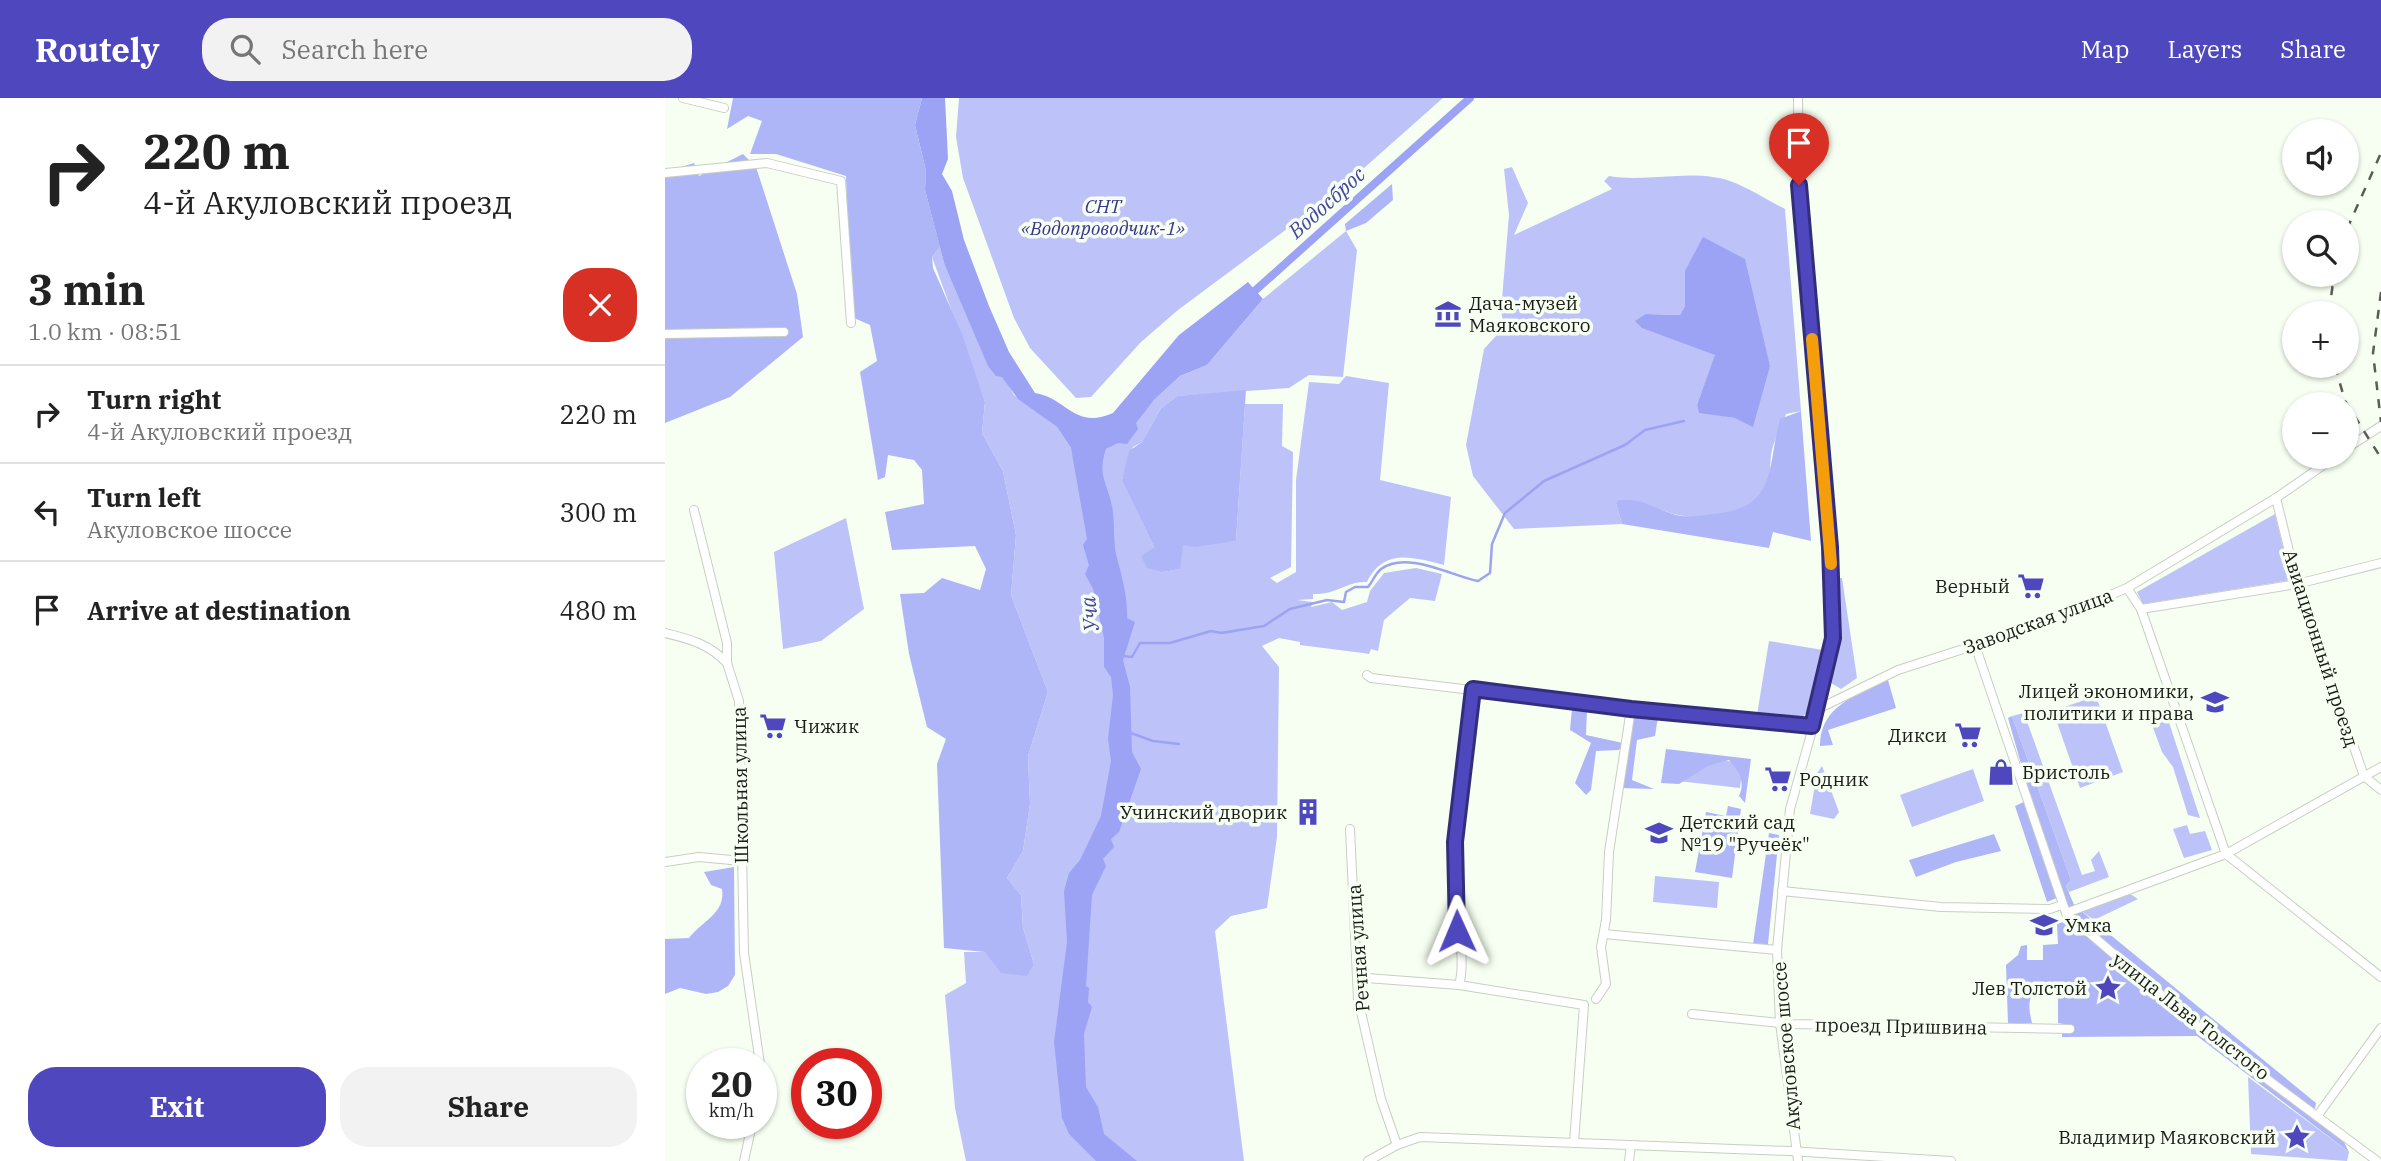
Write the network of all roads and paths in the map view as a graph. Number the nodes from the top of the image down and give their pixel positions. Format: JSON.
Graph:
{"nodes":[{"id":1,"x":683,"y":98,"type":"edge"},
{"id":2,"x":1798,"y":98,"type":"edge"},
{"id":3,"x":724,"y":108,"type":"dead end"},
{"id":4,"x":665,"y":173,"type":"edge"},
{"id":5,"x":851,"y":323,"type":"dead end"},
{"id":6,"x":784,"y":332,"type":"dead end"},
{"id":7,"x":665,"y":334,"type":"edge"},
{"id":8,"x":2381,"y":426,"type":"edge"},
{"id":9,"x":2359,"y":441,"type":"edge"},
{"id":10,"x":2318,"y":469,"type":"edge"},
{"id":11,"x":2276,"y":498,"type":"junction"},
{"id":12,"x":694,"y":510,"type":"dead end"},
{"id":13,"x":2381,"y":564,"type":"edge"},
{"id":14,"x":2297,"y":584,"type":"junction"},
{"id":15,"x":2127,"y":588,"type":"junction"},
{"id":16,"x":2141,"y":609,"type":"junction"},
{"id":17,"x":665,"y":633,"type":"edge"},
{"id":18,"x":1975,"y":645,"type":"junction"},
{"id":19,"x":727,"y":663,"type":"junction"},
{"id":20,"x":1367,"y":675,"type":"dead end"},
{"id":21,"x":1473,"y":689,"type":"junction"},
{"id":22,"x":1631,"y":709,"type":"junction"},
{"id":23,"x":1818,"y":709,"type":"junction"},
{"id":24,"x":1812,"y":726,"type":"junction"},
{"id":25,"x":2381,"y":767,"type":"edge"},
{"id":26,"x":2364,"y":776,"type":"junction"},
{"id":27,"x":2381,"y":790,"type":"edge"},
{"id":28,"x":1350,"y":830,"type":"dead end"},
{"id":29,"x":2226,"y":854,"type":"junction"},
{"id":30,"x":742,"y":861,"type":"junction"},
{"id":31,"x":665,"y":862,"type":"edge"},
{"id":32,"x":1782,"y":891,"type":"junction"},
{"id":33,"x":2064,"y":909,"type":"junction"},
{"id":34,"x":1604,"y":934,"type":"junction"},
{"id":35,"x":1777,"y":950,"type":"junction"},
{"id":36,"x":2381,"y":977,"type":"edge"},
{"id":37,"x":1358,"y":983,"type":"junction"},
{"id":38,"x":1459,"y":985,"type":"junction"},
{"id":39,"x":1596,"y":999,"type":"dead end"},
{"id":40,"x":1692,"y":1014,"type":"dead end"},
{"id":41,"x":1780,"y":1023,"type":"junction"},
{"id":42,"x":2381,"y":1028,"type":"edge"},
{"id":43,"x":2070,"y":1029,"type":"dead end"},
{"id":44,"x":758,"y":1048,"type":"edge"},
{"id":45,"x":2319,"y":1115,"type":"junction"},
{"id":46,"x":749,"y":1139,"type":"edge"},
{"id":47,"x":1574,"y":1143,"type":"junction"},
{"id":48,"x":1397,"y":1145,"type":"junction"},
{"id":49,"x":1631,"y":1145,"type":"junction"},
{"id":50,"x":2364,"y":1150,"type":"junction"},
{"id":51,"x":1797,"y":1156,"type":"edge"},
{"id":52,"x":744,"y":1161,"type":"edge"},
{"id":53,"x":1368,"y":1161,"type":"edge"},
{"id":54,"x":1629,"y":1161,"type":"edge"},
{"id":55,"x":1951,"y":1161,"type":"edge"},
{"id":56,"x":2367,"y":1161,"type":"edge"},
{"id":57,"x":2377,"y":1161,"type":"edge"}],
"edges":[{"from":1,"to":3,"type":"street"},
{"from":2,"to":23,"type":"street","name":"Акуловское шоссе"},
{"from":4,"to":5,"type":"street"},
{"from":6,"to":7,"type":"street"},
{"from":8,"to":9,"type":"street"},
{"from":10,"to":11,"type":"street"},
{"from":11,"to":14,"type":"street","name":"Авиационный проезд"},
{"from":11,"to":15,"type":"street"},
{"from":12,"to":19,"type":"street","name":"Школьная улица"},
{"from":13,"to":14,"type":"street","name":"Заводская улица"},
{"from":14,"to":16,"type":"street","name":"Заводская улица"},
{"from":14,"to":26,"type":"street","name":"Авиационный проезд"},
{"from":15,"to":16,"type":"street","name":"Заводская улица"},
{"from":15,"to":18,"type":"street","name":"Заводская улица"},
{"from":16,"to":29,"type":"street"},
{"from":17,"to":19,"type":"street"},
{"from":18,"to":23,"type":"street","name":"Заводская улица"},
{"from":18,"to":33,"type":"street"},
{"from":19,"to":30,"type":"street","name":"Школьная улица"},
{"from":20,"to":21,"type":"street"},
{"from":21,"to":22,"type":"street"},
{"from":21,"to":38,"type":"street"},
{"from":22,"to":24,"type":"street"},
{"from":22,"to":34,"type":"street"},
{"from":23,"to":24,"type":"street","name":"Акуловское шоссе"},
{"from":24,"to":32,"type":"street","name":"Акуловское шоссе"},
{"from":25,"to":26,"type":"street"},
{"from":26,"to":27,"type":"street"},
{"from":26,"to":29,"type":"street"},
{"from":28,"to":37,"type":"street","name":"Речная улица"},
{"from":29,"to":33,"type":"street"},
{"from":29,"to":36,"type":"street"},
{"from":30,"to":31,"type":"street"},
{"from":30,"to":44,"type":"street","name":"Школьная улица"},
{"from":32,"to":33,"type":"street"},
{"from":32,"to":35,"type":"street","name":"Акуловское шоссе"},
{"from":33,"to":45,"type":"street","name":"улица Льва Толстого"},
{"from":34,"to":35,"type":"street"},
{"from":34,"to":39,"type":"street"},
{"from":35,"to":41,"type":"street","name":"Акуловское шоссе"},
{"from":37,"to":38,"type":"street"},
{"from":37,"to":48,"type":"street","name":"Речная улица"},
{"from":38,"to":47,"type":"street"},
{"from":40,"to":41,"type":"street","name":"проезд Пришвина"},
{"from":41,"to":43,"type":"street","name":"проезд Пришвина"},
{"from":41,"to":51,"type":"street","name":"Акуловское шоссе"},
{"from":42,"to":45,"type":"street"},
{"from":45,"to":50,"type":"street","name":"улица Льва Толстого"},
{"from":46,"to":52,"type":"street"},
{"from":47,"to":48,"type":"street"},
{"from":47,"to":49,"type":"street"},
{"from":48,"to":53,"type":"street"},
{"from":49,"to":51,"type":"street"},
{"from":49,"to":54,"type":"street"},
{"from":50,"to":56,"type":"street"},
{"from":50,"to":57,"type":"street","name":"улица Льва Толстого"},
{"from":51,"to":55,"type":"street"}]}
